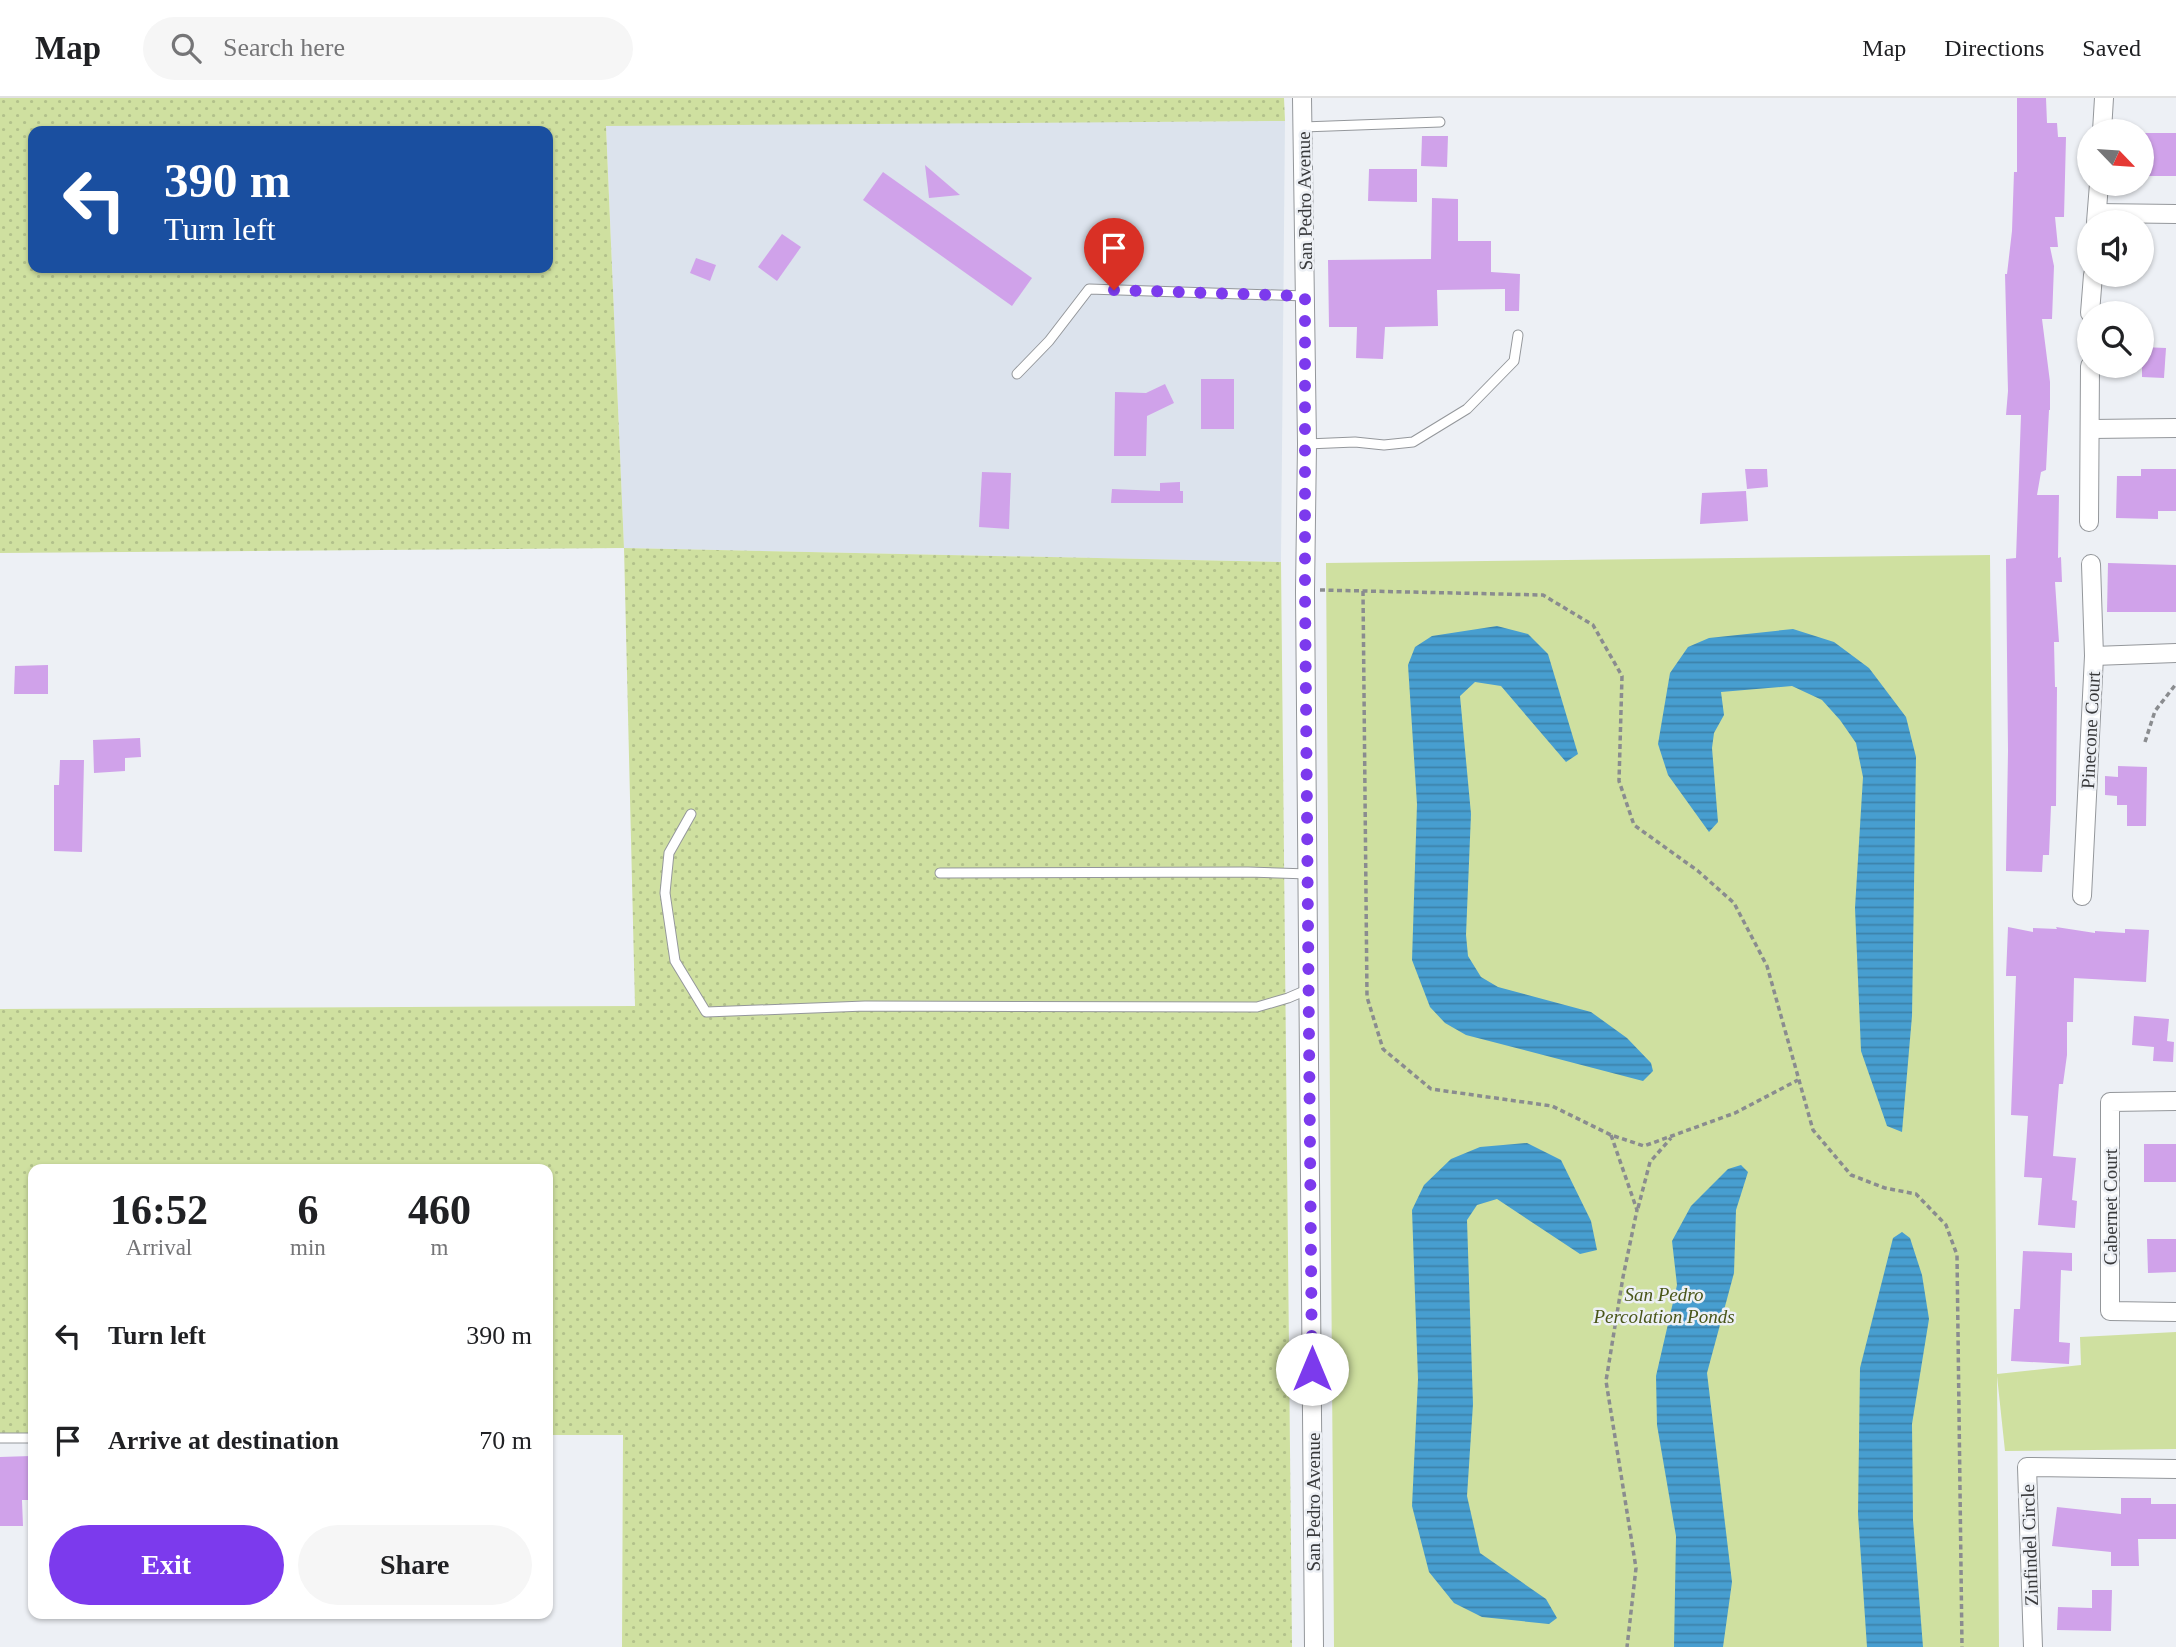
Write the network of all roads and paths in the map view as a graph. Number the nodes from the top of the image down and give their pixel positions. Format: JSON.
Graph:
{"nodes":[{"id":1,"x":1303,"y":98,"type":"edge"},
{"id":2,"x":2104,"y":98,"type":"edge"},
{"id":3,"x":2103,"y":119,"type":"edge"},
{"id":4,"x":1440,"y":122,"type":"dead end"},
{"id":5,"x":1303,"y":127,"type":"junction"},
{"id":6,"x":2176,"y":214,"type":"edge"},
{"id":7,"x":2154,"y":215,"type":"edge"},
{"id":8,"x":1305,"y":296,"type":"junction"},
{"id":9,"x":1518,"y":335,"type":"dead end"},
{"id":10,"x":1017,"y":374,"type":"dead end"},
{"id":11,"x":2090,"y":378,"type":"edge"},
{"id":12,"x":2176,"y":428,"type":"edge"},
{"id":13,"x":2091,"y":429,"type":"junction"},
{"id":14,"x":1307,"y":444,"type":"junction"},
{"id":15,"x":2089,"y":522,"type":"dead end"},
{"id":16,"x":2091,"y":564,"type":"dead end"},
{"id":17,"x":1363,"y":591,"type":"junction"},
{"id":18,"x":1305,"y":592,"type":"junction"},
{"id":19,"x":2176,"y":653,"type":"edge"},
{"id":20,"x":2094,"y":656,"type":"junction"},
{"id":21,"x":2176,"y":684,"type":"edge"},
{"id":22,"x":2145,"y":742,"type":"dead end"},
{"id":23,"x":691,"y":814,"type":"dead end"},
{"id":24,"x":940,"y":873,"type":"dead end"},
{"id":25,"x":1308,"y":874,"type":"junction"},
{"id":26,"x":2082,"y":895,"type":"dead end"},
{"id":27,"x":1309,"y":989,"type":"junction"},
{"id":28,"x":1798,"y":1080,"type":"junction"},
{"id":29,"x":2176,"y":1101,"type":"edge"},
{"id":30,"x":1611,"y":1135,"type":"junction"},
{"id":31,"x":1671,"y":1138,"type":"junction"},
{"id":32,"x":1637,"y":1210,"type":"junction"},
{"id":33,"x":2176,"y":1312,"type":"edge"},
{"id":34,"x":0,"y":1438,"type":"edge"},
{"id":35,"x":28,"y":1438,"type":"edge"},
{"id":36,"x":2176,"y":1469,"type":"edge"},
{"id":37,"x":1314,"y":1647,"type":"edge"},
{"id":38,"x":1627,"y":1647,"type":"edge"},
{"id":39,"x":1962,"y":1647,"type":"edge"},
{"id":40,"x":2033,"y":1647,"type":"edge"}],
"edges":[{"from":1,"to":5,"type":"street","name":"San Pedro Avenue"},
{"from":2,"to":3,"type":"street"},
{"from":4,"to":5,"type":"lane"},
{"from":5,"to":8,"type":"street","name":"San Pedro Avenue"},
{"from":6,"to":7,"type":"street"},
{"from":8,"to":10,"type":"lane"},
{"from":8,"to":14,"type":"street","name":"San Pedro Avenue"},
{"from":9,"to":14,"type":"lane"},
{"from":11,"to":13,"type":"street"},
{"from":12,"to":13,"type":"street"},
{"from":13,"to":15,"type":"street"},
{"from":14,"to":18,"type":"street","name":"San Pedro Avenue"},
{"from":16,"to":20,"type":"street","name":"Pinecone Court"},
{"from":17,"to":18,"type":"path"},
{"from":17,"to":28,"type":"path"},
{"from":17,"to":30,"type":"path"},
{"from":18,"to":25,"type":"street","name":"San Pedro Avenue"},
{"from":19,"to":20,"type":"street"},
{"from":20,"to":26,"type":"street","name":"Pinecone Court"},
{"from":21,"to":22,"type":"path"},
{"from":23,"to":27,"type":"lane"},
{"from":24,"to":25,"type":"lane"},
{"from":25,"to":27,"type":"street","name":"San Pedro Avenue"},
{"from":27,"to":37,"type":"street","name":"San Pedro Avenue"},
{"from":28,"to":31,"type":"path"},
{"from":28,"to":39,"type":"path"},
{"from":29,"to":33,"type":"street","name":"Cabernet Court"},
{"from":30,"to":31,"type":"path"},
{"from":30,"to":32,"type":"path"},
{"from":31,"to":32,"type":"path"},
{"from":32,"to":38,"type":"path"},
{"from":34,"to":35,"type":"lane"},
{"from":36,"to":40,"type":"street","name":"Zinfindel Circle"}]}
